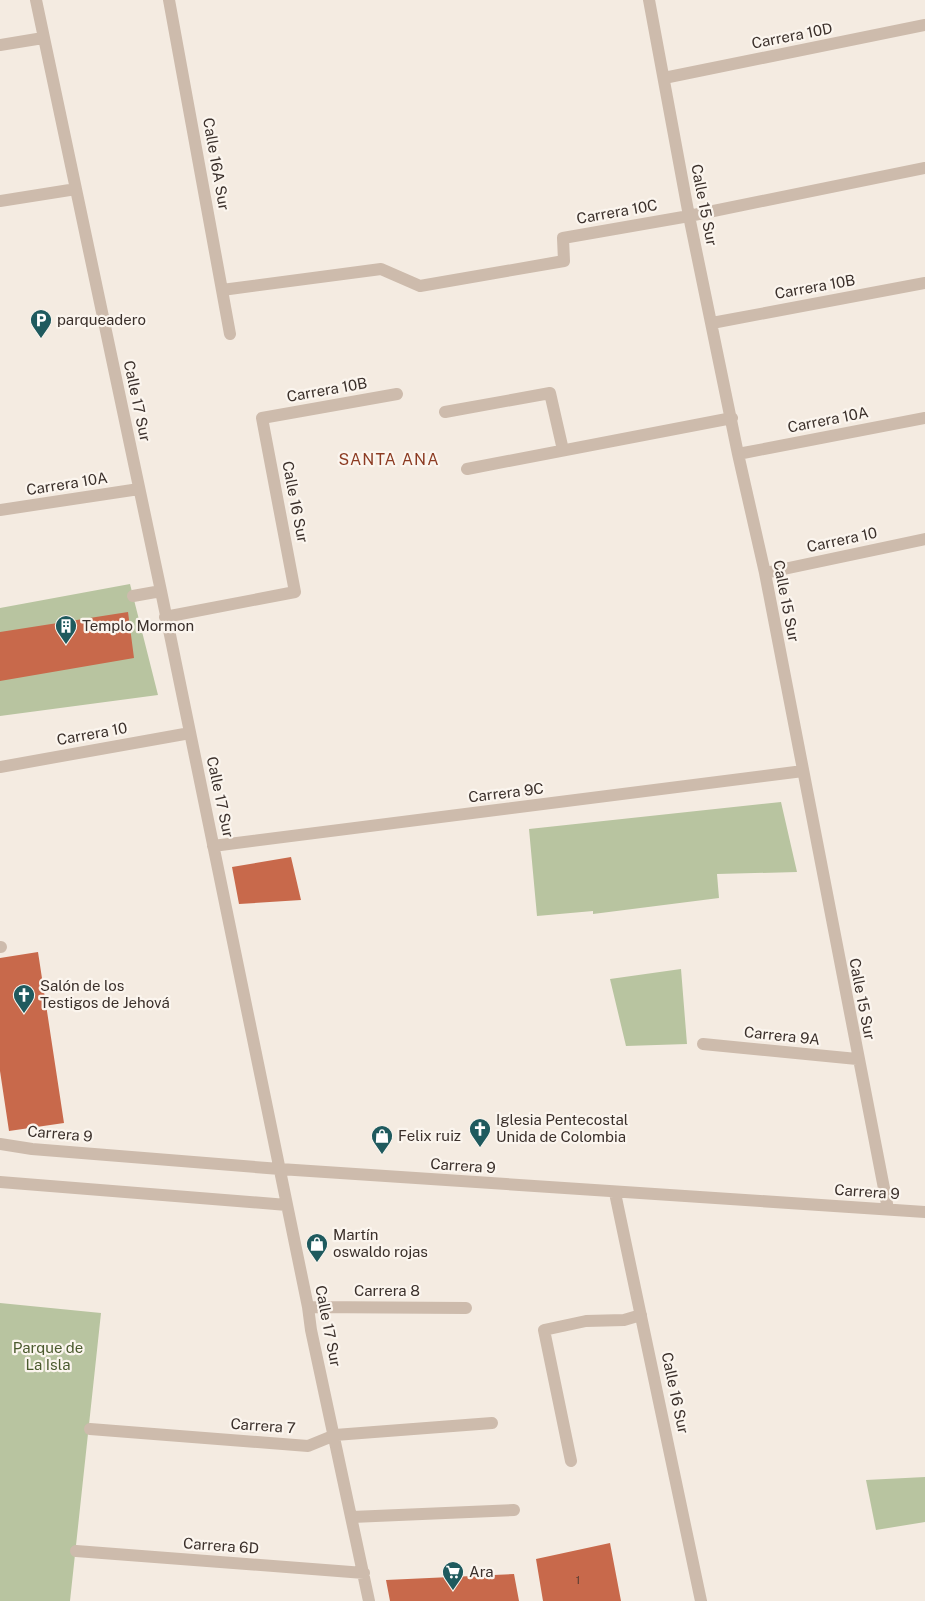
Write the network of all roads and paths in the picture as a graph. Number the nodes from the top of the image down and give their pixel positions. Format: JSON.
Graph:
{"nodes":[{"id":1,"x":36,"y":0,"type":"edge"},
{"id":2,"x":169,"y":0,"type":"edge"},
{"id":3,"x":649,"y":0,"type":"edge"},
{"id":4,"x":925,"y":25,"type":"edge"},
{"id":5,"x":43,"y":38,"type":"junction"},
{"id":6,"x":0,"y":46,"type":"edge"},
{"id":7,"x":664,"y":78,"type":"junction"},
{"id":8,"x":925,"y":168,"type":"edge"},
{"id":9,"x":76,"y":189,"type":"junction"},
{"id":10,"x":0,"y":201,"type":"edge"},
{"id":11,"x":689,"y":216,"type":"junction"},
{"id":12,"x":925,"y":284,"type":"edge"},
{"id":13,"x":222,"y":290,"type":"junction"},
{"id":14,"x":712,"y":322,"type":"junction"},
{"id":15,"x":230,"y":334,"type":"dead end"},
{"id":16,"x":398,"y":394,"type":"dead end"},
{"id":17,"x":445,"y":412,"type":"dead end"},
{"id":18,"x":262,"y":418,"type":"joint"},
{"id":19,"x":732,"y":418,"type":"junction"},
{"id":20,"x":925,"y":418,"type":"edge"},
{"id":21,"x":563,"y":450,"type":"junction"},
{"id":22,"x":738,"y":454,"type":"junction"},
{"id":23,"x":467,"y":469,"type":"dead end"},
{"id":24,"x":139,"y":489,"type":"junction"},
{"id":25,"x":0,"y":510,"type":"edge"},
{"id":26,"x":925,"y":539,"type":"edge"},
{"id":27,"x":765,"y":573,"type":"junction"},
{"id":28,"x":161,"y":591,"type":"junction"},
{"id":29,"x":133,"y":596,"type":"dead end"},
{"id":30,"x":166,"y":617,"type":"junction"},
{"id":31,"x":190,"y":733,"type":"junction"},
{"id":32,"x":0,"y":766,"type":"edge"},
{"id":33,"x":802,"y":771,"type":"junction"},
{"id":34,"x":213,"y":846,"type":"junction"},
{"id":35,"x":703,"y":1044,"type":"dead end"},
{"id":36,"x":857,"y":1059,"type":"junction"},
{"id":37,"x":0,"y":1144,"type":"edge"},
{"id":38,"x":280,"y":1169,"type":"junction"},
{"id":39,"x":0,"y":1182,"type":"edge"},
{"id":40,"x":615,"y":1193,"type":"junction"},
{"id":41,"x":287,"y":1205,"type":"junction"},
{"id":42,"x":888,"y":1209,"type":"junction"},
{"id":43,"x":925,"y":1212,"type":"edge"},
{"id":44,"x":308,"y":1307,"type":"junction"},
{"id":45,"x":466,"y":1308,"type":"dead end"},
{"id":46,"x":641,"y":1315,"type":"junction"},
{"id":47,"x":492,"y":1423,"type":"dead end"},
{"id":48,"x":90,"y":1429,"type":"dead end"},
{"id":49,"x":335,"y":1435,"type":"junction"},
{"id":50,"x":570,"y":1461,"type":"dead end"},
{"id":51,"x":514,"y":1510,"type":"dead end"},
{"id":52,"x":352,"y":1517,"type":"junction"},
{"id":53,"x":76,"y":1551,"type":"dead end"},
{"id":54,"x":364,"y":1573,"type":"junction"},
{"id":55,"x":369,"y":1601,"type":"edge"},
{"id":56,"x":701,"y":1601,"type":"edge"}],
"edges":[{"from":1,"to":5,"type":"street","name":"Calle 17 Sur"},
{"from":2,"to":13,"type":"street","name":"Calle 16A Sur"},
{"from":3,"to":7,"type":"street","name":"Calle 15 Sur"},
{"from":4,"to":7,"type":"street","name":"Carrera 10D"},
{"from":5,"to":6,"type":"street"},
{"from":5,"to":9,"type":"street","name":"Calle 17 Sur"},
{"from":7,"to":11,"type":"street","name":"Calle 15 Sur"},
{"from":8,"to":11,"type":"street","name":"Carrera 10C"},
{"from":9,"to":10,"type":"street"},
{"from":9,"to":24,"type":"street","name":"Calle 17 Sur"},
{"from":11,"to":13,"type":"street","name":"Carrera 10C"},
{"from":11,"to":14,"type":"street","name":"Calle 15 Sur"},
{"from":12,"to":14,"type":"street","name":"Carrera 10B"},
{"from":13,"to":15,"type":"street","name":"Calle 16A Sur"},
{"from":14,"to":19,"type":"street","name":"Calle 15 Sur"},
{"from":16,"to":18,"type":"street","name":"Carrera 10B"},
{"from":17,"to":21,"type":"street"},
{"from":18,"to":30,"type":"street","name":"Calle 16 Sur"},
{"from":19,"to":21,"type":"street"},
{"from":19,"to":22,"type":"street","name":"Calle 15 Sur"},
{"from":20,"to":22,"type":"street","name":"Carrera 10A"},
{"from":21,"to":23,"type":"street"},
{"from":22,"to":27,"type":"street","name":"Calle 15 Sur"},
{"from":24,"to":25,"type":"street","name":"Carrera 10A"},
{"from":24,"to":28,"type":"street","name":"Calle 17 Sur"},
{"from":26,"to":27,"type":"street","name":"Carrera 10"},
{"from":27,"to":33,"type":"street","name":"Calle 15 Sur"},
{"from":28,"to":29,"type":"street"},
{"from":28,"to":30,"type":"street","name":"Calle 17 Sur"},
{"from":30,"to":31,"type":"street","name":"Calle 17 Sur"},
{"from":31,"to":32,"type":"street","name":"Carrera 10"},
{"from":31,"to":34,"type":"street","name":"Calle 17 Sur"},
{"from":33,"to":34,"type":"street","name":"Carrera 9C"},
{"from":33,"to":36,"type":"street","name":"Calle 15 Sur"},
{"from":34,"to":38,"type":"street","name":"Calle 17 Sur"},
{"from":35,"to":36,"type":"street","name":"Carrera 9A"},
{"from":36,"to":42,"type":"street","name":"Calle 15 Sur"},
{"from":37,"to":38,"type":"street","name":"Carrera 9"},
{"from":38,"to":40,"type":"street","name":"Carrera 9"},
{"from":38,"to":41,"type":"street","name":"Calle 17 Sur"},
{"from":39,"to":41,"type":"street"},
{"from":40,"to":42,"type":"street","name":"Carrera 9"},
{"from":40,"to":46,"type":"street","name":"Calle 16 Sur"},
{"from":41,"to":44,"type":"street","name":"Calle 17 Sur"},
{"from":42,"to":43,"type":"street","name":"Carrera 9"},
{"from":44,"to":45,"type":"street","name":"Carrera 8"},
{"from":44,"to":49,"type":"street","name":"Calle 17 Sur"},
{"from":46,"to":50,"type":"street"},
{"from":46,"to":56,"type":"street","name":"Calle 16 Sur"},
{"from":47,"to":49,"type":"street","name":"Carrera 7"},
{"from":48,"to":49,"type":"street","name":"Carrera 7"},
{"from":49,"to":52,"type":"street","name":"Calle 17 Sur"},
{"from":51,"to":52,"type":"street"},
{"from":52,"to":54,"type":"street","name":"Calle 17 Sur"},
{"from":53,"to":54,"type":"street","name":"Carrera 6D"},
{"from":54,"to":55,"type":"street","name":"Calle 17 Sur"}]}
